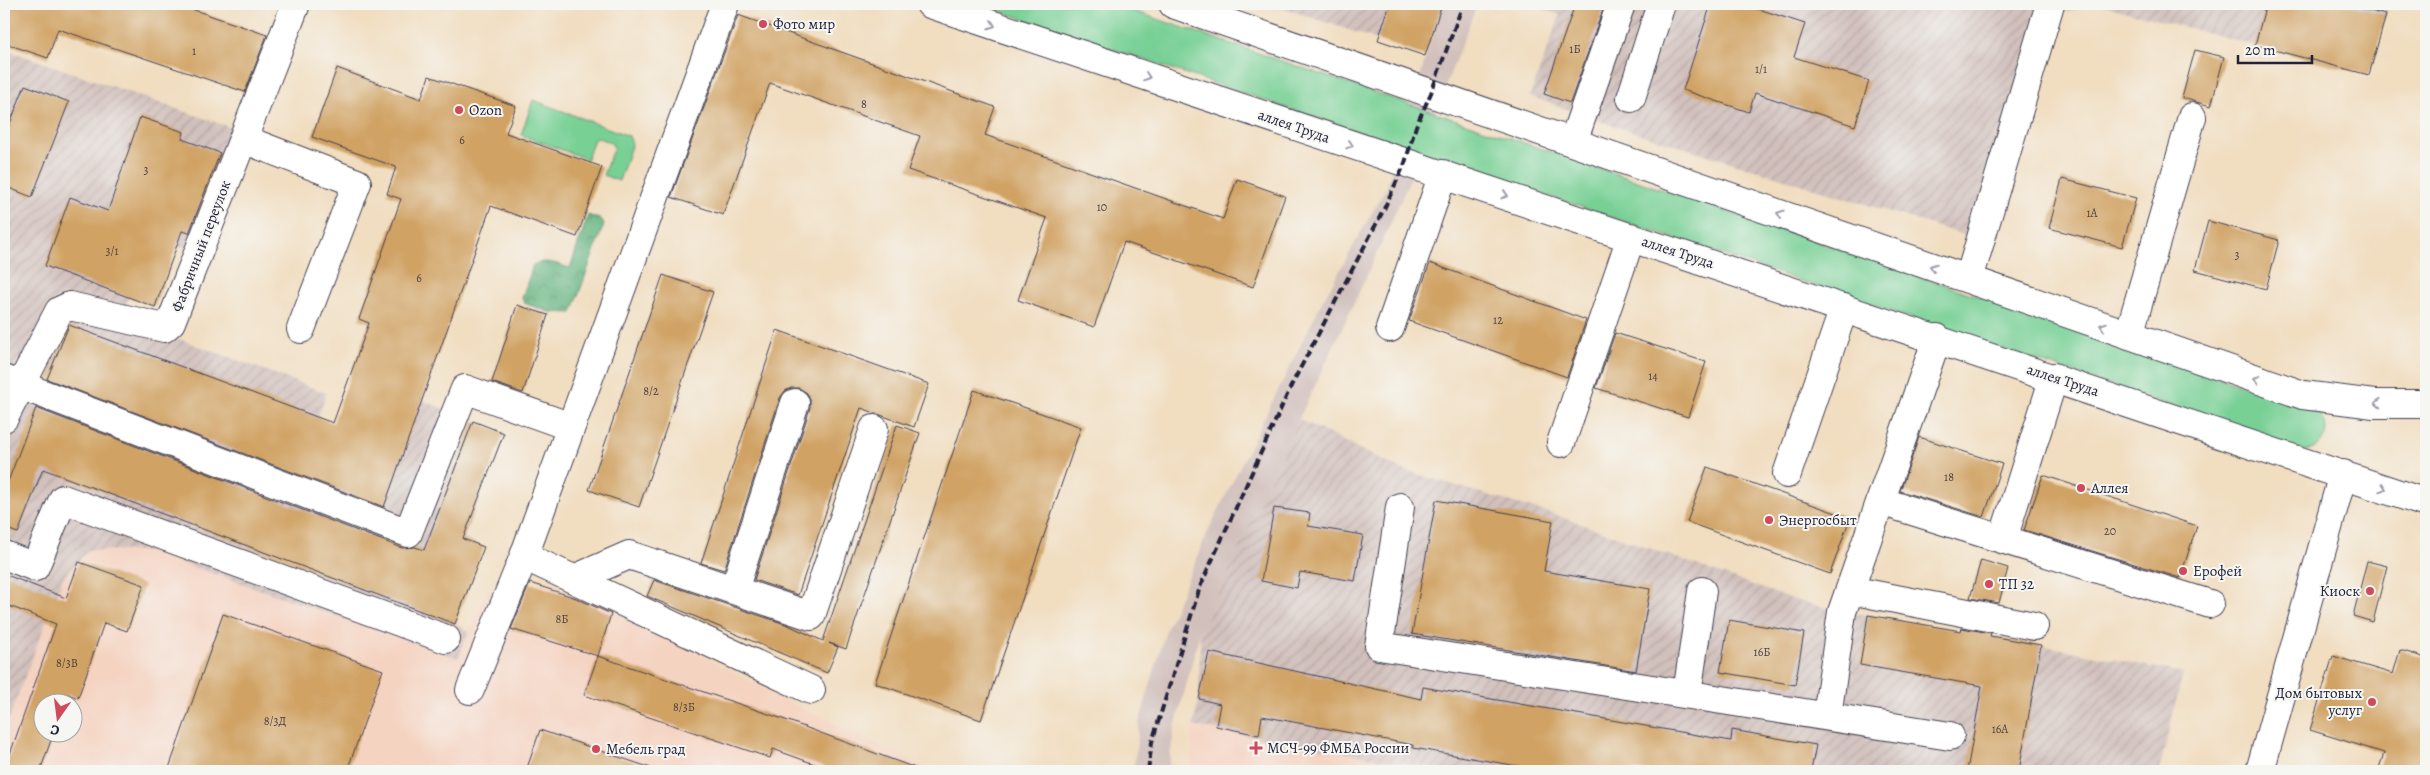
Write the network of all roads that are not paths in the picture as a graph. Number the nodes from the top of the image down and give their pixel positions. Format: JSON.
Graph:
{"nodes":[{"id":1,"x":296,"y":4,"type":"edge"},
{"id":2,"x":725,"y":4,"type":"edge"},
{"id":3,"x":930,"y":4,"type":"edge"},
{"id":4,"x":1172,"y":4,"type":"edge"},
{"id":5,"x":1621,"y":4,"type":"edge"},
{"id":6,"x":1661,"y":4,"type":"edge"},
{"id":7,"x":2050,"y":4,"type":"edge"},
{"id":8,"x":1631,"y":98,"type":"dead end"},
{"id":9,"x":2192,"y":117,"type":"dead end"},
{"id":10,"x":243,"y":139,"type":"junction"},
{"id":11,"x":1573,"y":142,"type":"junction"},
{"id":12,"x":1443,"y":174,"type":"junction"},
{"id":13,"x":1631,"y":236,"type":"junction"},
{"id":14,"x":1969,"y":279,"type":"junction"},
{"id":15,"x":1844,"y":308,"type":"junction"},
{"id":16,"x":1390,"y":328,"type":"dead end"},
{"id":17,"x":301,"y":329,"type":"dead end"},
{"id":18,"x":2129,"y":335,"type":"junction"},
{"id":19,"x":1937,"y":338,"type":"junction"},
{"id":20,"x":2054,"y":377,"type":"junction"},
{"id":21,"x":12,"y":381,"type":"edge"},
{"id":22,"x":794,"y":403,"type":"dead end"},
{"id":23,"x":2426,"y":404,"type":"edge"},
{"id":24,"x":4,"y":418,"type":"edge"},
{"id":25,"x":571,"y":427,"type":"junction"},
{"id":26,"x":874,"y":430,"type":"dead end"},
{"id":27,"x":1561,"y":443,"type":"dead end"},
{"id":28,"x":1787,"y":474,"type":"dead end"},
{"id":29,"x":2343,"y":474,"type":"junction"},
{"id":30,"x":2426,"y":503,"type":"edge"},
{"id":31,"x":1896,"y":506,"type":"dead end"},
{"id":32,"x":1400,"y":507,"type":"dead end"},
{"id":33,"x":2003,"y":539,"type":"junction"},
{"id":34,"x":4,"y":555,"type":"edge"},
{"id":35,"x":524,"y":556,"type":"junction"},
{"id":36,"x":574,"y":579,"type":"junction"},
{"id":37,"x":734,"y":590,"type":"junction"},
{"id":38,"x":1702,"y":590,"type":"dead end"},
{"id":39,"x":1850,"y":590,"type":"junction"},
{"id":40,"x":2210,"y":604,"type":"dead end"},
{"id":41,"x":2034,"y":626,"type":"dead end"},
{"id":42,"x":446,"y":639,"type":"dead end"},
{"id":43,"x":470,"y":690,"type":"dead end"},
{"id":44,"x":812,"y":690,"type":"dead end"},
{"id":45,"x":1688,"y":694,"type":"junction"},
{"id":46,"x":1827,"y":716,"type":"junction"},
{"id":47,"x":1950,"y":736,"type":"dead end"},
{"id":48,"x":2260,"y":771,"type":"edge"}],
"edges":[{"from":1,"to":10,"type":"street","name":"Фабричный переулок"},
{"from":2,"to":25,"type":"street"},
{"from":3,"to":12,"type":"street","name":"аллея Труда","one_way":true},
{"from":4,"to":11,"type":"street"},
{"from":5,"to":11,"type":"street"},
{"from":6,"to":8,"type":"street"},
{"from":7,"to":14,"type":"street"},
{"from":9,"to":18,"type":"street"},
{"from":10,"to":17,"type":"street"},
{"from":10,"to":21,"type":"street","name":"Фабричный переулок"},
{"from":14,"to":11,"type":"street","one_way":true},
{"from":12,"to":13,"type":"street","name":"аллея Труда","one_way":true},
{"from":12,"to":16,"type":"street"},
{"from":13,"to":15,"type":"street","name":"аллея Труда"},
{"from":13,"to":27,"type":"street"},
{"from":18,"to":14,"type":"street","one_way":true},
{"from":15,"to":19,"type":"street","name":"аллея Труда"},
{"from":15,"to":28,"type":"street"},
{"from":23,"to":18,"type":"street","one_way":true},
{"from":19,"to":20,"type":"street","name":"аллея Труда"},
{"from":19,"to":39,"type":"street"},
{"from":20,"to":29,"type":"street","name":"аллея Труда"},
{"from":20,"to":33,"type":"street"},
{"from":21,"to":24,"type":"street","name":"Фабричный переулок"},
{"from":21,"to":25,"type":"street"},
{"from":22,"to":37,"type":"street"},
{"from":25,"to":35,"type":"street"},
{"from":26,"to":37,"type":"street"},
{"from":29,"to":30,"type":"street","name":"аллея Труда","one_way":true},
{"from":29,"to":48,"type":"street"},
{"from":31,"to":33,"type":"street"},
{"from":32,"to":45,"type":"street"},
{"from":33,"to":40,"type":"street"},
{"from":34,"to":42,"type":"street"},
{"from":35,"to":36,"type":"street"},
{"from":35,"to":43,"type":"street"},
{"from":36,"to":37,"type":"street"},
{"from":36,"to":44,"type":"street"},
{"from":38,"to":45,"type":"street"},
{"from":39,"to":41,"type":"street"},
{"from":39,"to":46,"type":"street"},
{"from":45,"to":46,"type":"street"},
{"from":46,"to":47,"type":"street"}]}
